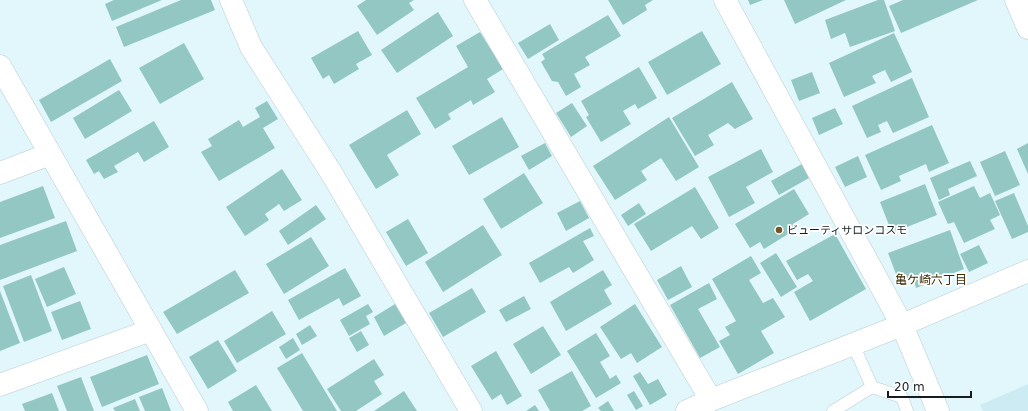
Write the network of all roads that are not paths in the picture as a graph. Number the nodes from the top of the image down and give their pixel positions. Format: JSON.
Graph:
{"nodes":[{"id":1,"x":230,"y":0,"type":"edge"},
{"id":2,"x":475,"y":0,"type":"edge"},
{"id":3,"x":725,"y":0,"type":"edge"},
{"id":4,"x":1016,"y":0,"type":"edge"},
{"id":5,"x":1028,"y":28,"type":"edge"},
{"id":6,"x":0,"y":66,"type":"edge"},
{"id":7,"x":50,"y":154,"type":"junction"},
{"id":8,"x":0,"y":174,"type":"edge"},
{"id":9,"x":1028,"y":271,"type":"edge"},
{"id":10,"x":902,"y":325,"type":"junction"},
{"id":11,"x":151,"y":330,"type":"junction"},
{"id":12,"x":853,"y":344,"type":"junction"},
{"id":13,"x":0,"y":385,"type":"edge"},
{"id":14,"x":872,"y":387,"type":"junction"},
{"id":15,"x":712,"y":400,"type":"junction"},
{"id":16,"x":197,"y":411,"type":"edge"},
{"id":17,"x":471,"y":411,"type":"edge"},
{"id":18,"x":687,"y":411,"type":"edge"},
{"id":19,"x":832,"y":411,"type":"edge"},
{"id":20,"x":907,"y":411,"type":"edge"},
{"id":21,"x":938,"y":411,"type":"edge"}],
"edges":[{"from":1,"to":17,"type":"street"},
{"from":2,"to":15,"type":"street"},
{"from":3,"to":10,"type":"street"},
{"from":4,"to":5,"type":"street"},
{"from":6,"to":7,"type":"street"},
{"from":7,"to":8,"type":"street"},
{"from":7,"to":11,"type":"street"},
{"from":9,"to":10,"type":"street"},
{"from":10,"to":12,"type":"street"},
{"from":10,"to":21,"type":"street"},
{"from":11,"to":13,"type":"street"},
{"from":11,"to":16,"type":"street"},
{"from":12,"to":14,"type":"lane"},
{"from":12,"to":15,"type":"street"},
{"from":14,"to":19,"type":"lane"},
{"from":14,"to":20,"type":"lane"},
{"from":15,"to":18,"type":"street"}]}
